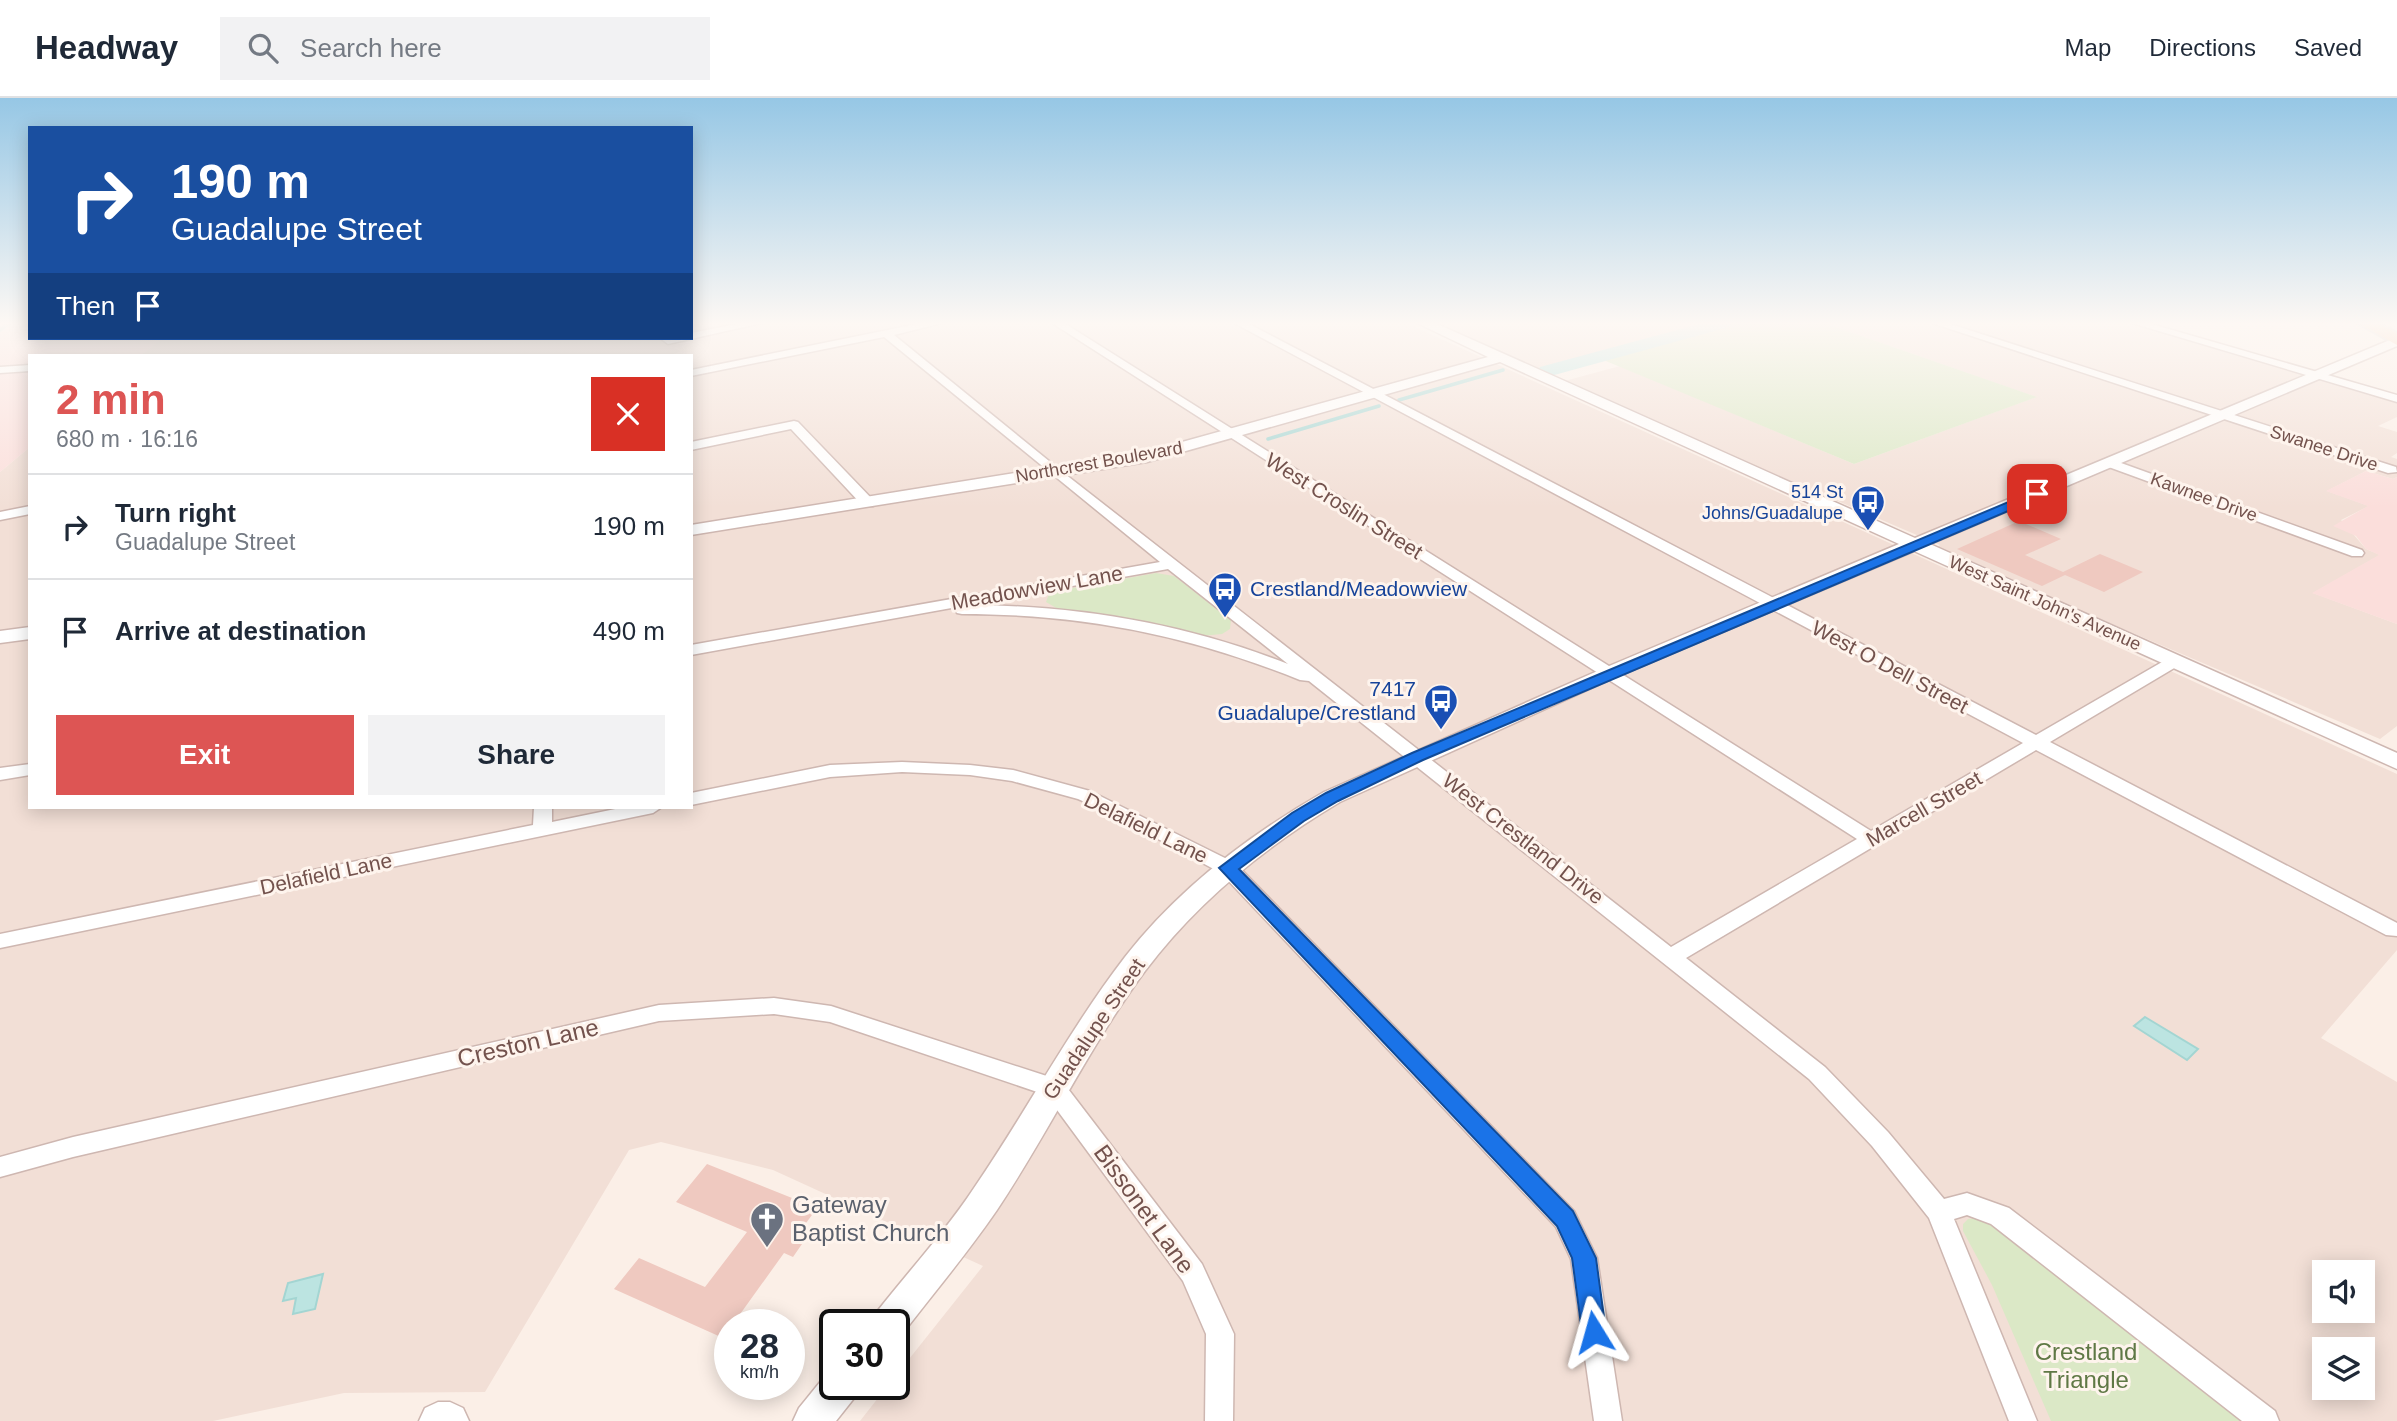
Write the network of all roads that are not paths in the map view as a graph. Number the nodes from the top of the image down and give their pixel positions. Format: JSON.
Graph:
{"nodes":[{"id":1,"x":948,"y":385,"type":"edge"},
{"id":2,"x":1153,"y":385,"type":"edge"},
{"id":3,"x":1353,"y":385,"type":"edge"},
{"id":4,"x":1407,"y":385,"type":"edge"},
{"id":5,"x":1559,"y":385,"type":"edge"},
{"id":6,"x":2130,"y":385,"type":"edge"},
{"id":7,"x":2292,"y":385,"type":"edge"},
{"id":8,"x":2350,"y":385,"type":"edge"},
{"id":9,"x":1372,"y":395,"type":"junction"},
{"id":10,"x":2397,"y":398,"type":"edge"},
{"id":11,"x":2222,"y":414,"type":"junction"},
{"id":12,"x":1231,"y":434,"type":"junction"},
{"id":13,"x":693,"y":446,"type":"edge"},
{"id":14,"x":2110,"y":463,"type":"junction"},
{"id":15,"x":2392,"y":470,"type":"dead end"},
{"id":16,"x":1054,"y":471,"type":"junction"},
{"id":17,"x":868,"y":503,"type":"junction"},
{"id":18,"x":28,"y":510,"type":"edge"},
{"id":19,"x":0,"y":516,"type":"edge"},
{"id":20,"x":693,"y":530,"type":"edge"},
{"id":21,"x":1916,"y":545,"type":"junction"},
{"id":22,"x":2357,"y":553,"type":"dead end"},
{"id":23,"x":1172,"y":564,"type":"junction"},
{"id":24,"x":1773,"y":605,"type":"junction"},
{"id":25,"x":903,"y":612,"type":"junction"},
{"id":26,"x":28,"y":633,"type":"edge"},
{"id":27,"x":0,"y":637,"type":"edge"},
{"id":28,"x":693,"y":650,"type":"edge"},
{"id":29,"x":2175,"y":661,"type":"junction"},
{"id":30,"x":1609,"y":673,"type":"junction"},
{"id":31,"x":1329,"y":687,"type":"junction"},
{"id":32,"x":2036,"y":743,"type":"junction"},
{"id":33,"x":1418,"y":757,"type":"junction"},
{"id":34,"x":2397,"y":762,"type":"edge"},
{"id":35,"x":28,"y":769,"type":"edge"},
{"id":36,"x":0,"y":774,"type":"edge"},
{"id":37,"x":693,"y":799,"type":"edge"},
{"id":38,"x":543,"y":809,"type":"edge"},
{"id":39,"x":643,"y":809,"type":"edge"},
{"id":40,"x":542,"y":829,"type":"junction"},
{"id":41,"x":1871,"y":839,"type":"junction"},
{"id":42,"x":1228,"y":868,"type":"junction"},
{"id":43,"x":2393,"y":930,"type":"dead end"},
{"id":44,"x":0,"y":941,"type":"edge"},
{"id":45,"x":1672,"y":956,"type":"junction"},
{"id":46,"x":1054,"y":1088,"type":"junction"},
{"id":47,"x":0,"y":1167,"type":"edge"},
{"id":48,"x":1939,"y":1212,"type":"junction"},
{"id":49,"x":900,"y":1309,"type":"edge"},
{"id":50,"x":829,"y":1400,"type":"edge"},
{"id":51,"x":438,"y":1421,"type":"edge"},
{"id":52,"x":450,"y":1421,"type":"edge"},
{"id":53,"x":812,"y":1421,"type":"edge"},
{"id":54,"x":1219,"y":1421,"type":"edge"},
{"id":55,"x":1608,"y":1421,"type":"edge"},
{"id":56,"x":2023,"y":1421,"type":"edge"},
{"id":57,"x":2265,"y":1421,"type":"edge"}],
"edges":[{"from":1,"to":16,"type":"street","name":"West Crestland Drive"},
{"from":2,"to":12,"type":"street","name":"West Croslin Street"},
{"from":3,"to":9,"type":"street","name":"West O Dell Street"},
{"from":4,"to":9,"type":"street","name":"Northcrest Boulevard"},
{"from":5,"to":21,"type":"street","name":"West Saint John's Avenue"},
{"from":6,"to":11,"type":"street","name":"Swanee Drive"},
{"from":7,"to":11,"type":"street","name":"Guadalupe Street"},
{"from":8,"to":10,"type":"street"},
{"from":9,"to":12,"type":"street","name":"Northcrest Boulevard"},
{"from":9,"to":24,"type":"street","name":"West O Dell Street"},
{"from":11,"to":14,"type":"street","name":"Guadalupe Street"},
{"from":11,"to":15,"type":"street","name":"Swanee Drive"},
{"from":12,"to":16,"type":"street","name":"Northcrest Boulevard"},
{"from":12,"to":30,"type":"street","name":"West Croslin Street"},
{"from":13,"to":17,"type":"street"},
{"from":14,"to":21,"type":"street","name":"Guadalupe Street"},
{"from":14,"to":22,"type":"street","name":"Kawnee Drive"},
{"from":16,"to":17,"type":"street","name":"Northcrest Boulevard"},
{"from":16,"to":23,"type":"street","name":"West Crestland Drive"},
{"from":17,"to":20,"type":"street","name":"Northcrest Boulevard"},
{"from":18,"to":19,"type":"street"},
{"from":21,"to":24,"type":"street","name":"Guadalupe Street"},
{"from":21,"to":29,"type":"street","name":"West Saint John's Avenue"},
{"from":23,"to":25,"type":"street","name":"Meadowview Lane"},
{"from":23,"to":31,"type":"street","name":"West Crestland Drive"},
{"from":24,"to":30,"type":"street","name":"Guadalupe Street"},
{"from":24,"to":32,"type":"street","name":"West O Dell Street"},
{"from":25,"to":28,"type":"street","name":"Meadowview Lane"},
{"from":25,"to":31,"type":"street","name":"Meadowview Lane"},
{"from":26,"to":27,"type":"street"},
{"from":29,"to":32,"type":"street","name":"Marcell Street"},
{"from":29,"to":34,"type":"street","name":"West Saint John's Avenue"},
{"from":30,"to":33,"type":"street","name":"Guadalupe Street"},
{"from":30,"to":41,"type":"street","name":"West Croslin Street"},
{"from":31,"to":33,"type":"street","name":"West Crestland Drive"},
{"from":32,"to":41,"type":"street","name":"Marcell Street"},
{"from":32,"to":43,"type":"street","name":"West O Dell Street"},
{"from":33,"to":42,"type":"street","name":"Guadalupe Street"},
{"from":33,"to":45,"type":"street","name":"West Crestland Drive"},
{"from":35,"to":36,"type":"street"},
{"from":37,"to":42,"type":"street","name":"Delafield Lane"},
{"from":38,"to":40,"type":"street"},
{"from":39,"to":40,"type":"street","name":"Delafield Lane"},
{"from":40,"to":44,"type":"street","name":"Delafield Lane"},
{"from":41,"to":45,"type":"street","name":"Marcell Street"},
{"from":42,"to":46,"type":"street","name":"Guadalupe Street"},
{"from":42,"to":55,"type":"street","name":"Delafield Lane"},
{"from":45,"to":48,"type":"street","name":"West Crestland Drive"},
{"from":46,"to":47,"type":"street","name":"Creston Lane"},
{"from":46,"to":49,"type":"street","name":"Guadalupe Street"},
{"from":46,"to":54,"type":"street","name":"Bissonet Lane"},
{"from":48,"to":56,"type":"street","name":"West Crestland Drive"},
{"from":48,"to":57,"type":"street"},
{"from":50,"to":53,"type":"street"},
{"from":51,"to":52,"type":"street"}]}
